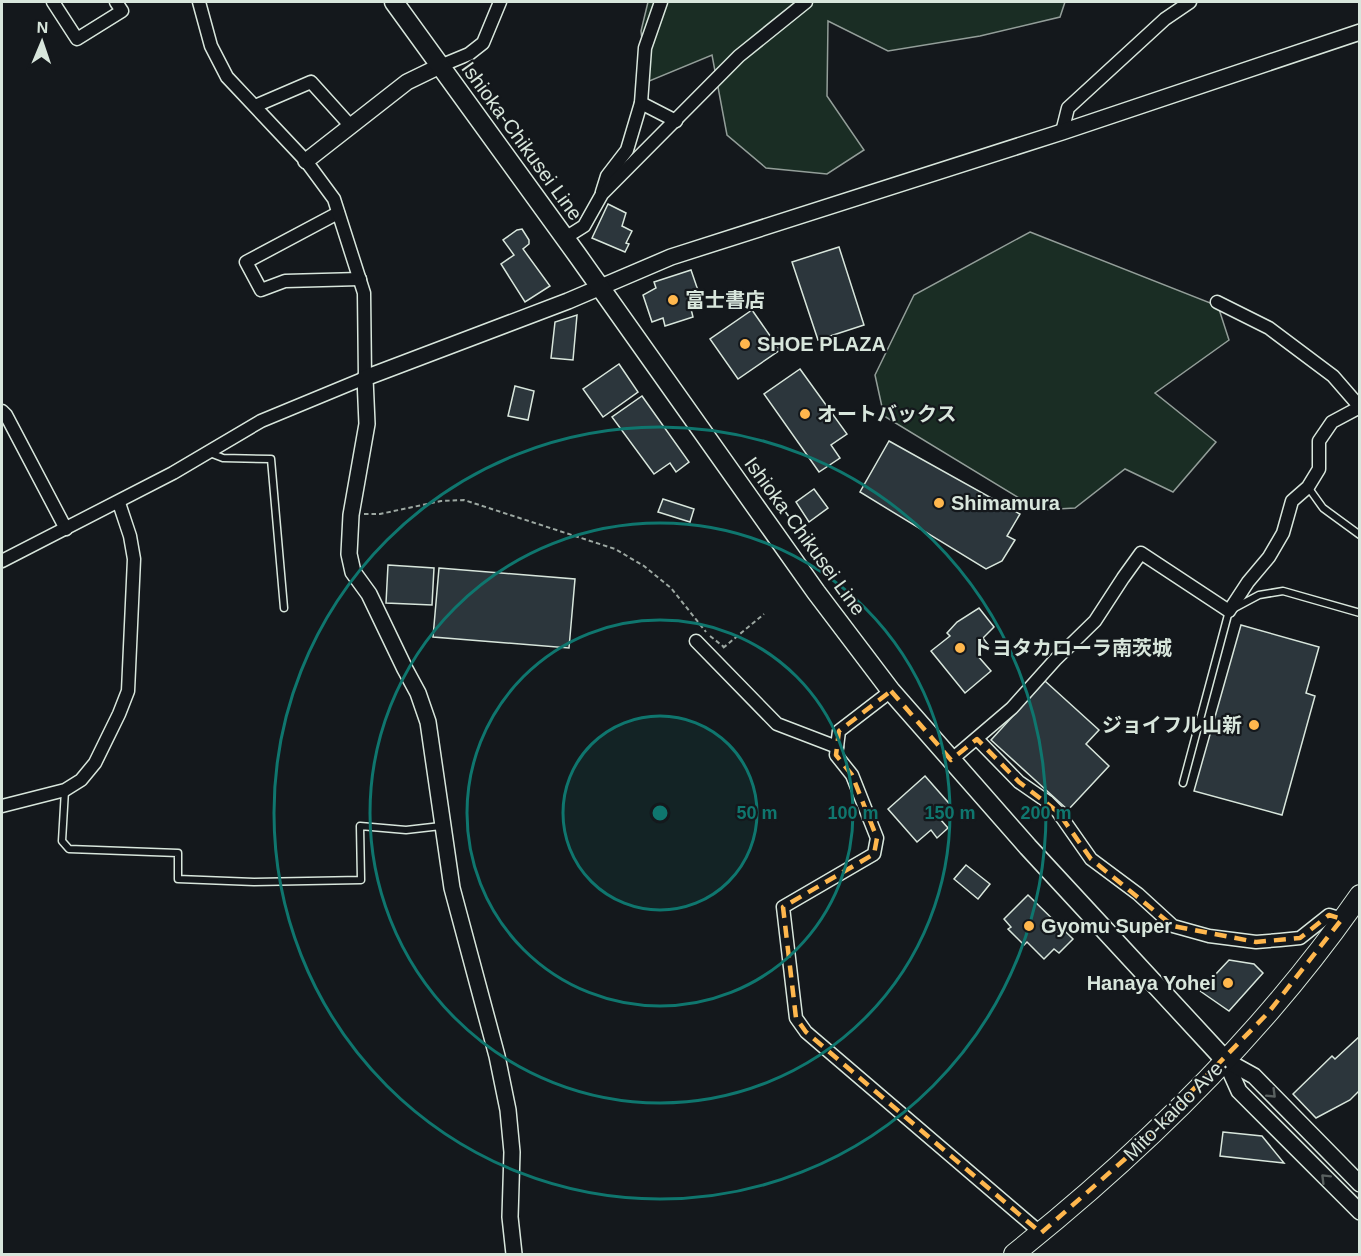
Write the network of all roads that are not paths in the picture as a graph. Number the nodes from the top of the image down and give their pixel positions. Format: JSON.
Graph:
{"nodes":[{"id":1,"x":53,"y":2,"type":"edge"},
{"id":2,"x":116,"y":2,"type":"edge"},
{"id":3,"x":199,"y":2,"type":"edge"},
{"id":4,"x":394,"y":2,"type":"edge"},
{"id":5,"x":500,"y":2,"type":"edge"},
{"id":6,"x":661,"y":2,"type":"edge"},
{"id":7,"x":806,"y":2,"type":"edge"},
{"id":8,"x":1190,"y":2,"type":"edge"},
{"id":9,"x":1359,"y":32,"type":"edge"},
{"id":10,"x":440,"y":66,"type":"junction"},
{"id":11,"x":641,"y":104,"type":"junction"},
{"id":12,"x":255,"y":106,"type":"junction"},
{"id":13,"x":676,"y":121,"type":"junction"},
{"id":14,"x":348,"y":123,"type":"dead end"},
{"id":15,"x":1062,"y":132,"type":"junction"},
{"id":16,"x":306,"y":161,"type":"junction"},
{"id":17,"x":602,"y":194,"type":"junction"},
{"id":18,"x":338,"y":213,"type":"junction"},
{"id":19,"x":565,"y":238,"type":"junction"},
{"id":20,"x":360,"y":279,"type":"junction"},
{"id":21,"x":600,"y":287,"type":"junction"},
{"id":22,"x":1216,"y":302,"type":"dead end"},
{"id":23,"x":365,"y":378,"type":"junction"},
{"id":24,"x":1359,"y":407,"type":"edge"},
{"id":25,"x":2,"y":411,"type":"edge"},
{"id":26,"x":210,"y":453,"type":"junction"},
{"id":27,"x":1308,"y":487,"type":"junction"},
{"id":28,"x":119,"y":502,"type":"junction"},
{"id":29,"x":66,"y":529,"type":"junction"},
{"id":30,"x":1359,"y":535,"type":"edge"},
{"id":31,"x":2,"y":561,"type":"edge"},
{"id":32,"x":284,"y":608,"type":"dead end"},
{"id":33,"x":1229,"y":611,"type":"junction"},
{"id":34,"x":1359,"y":613,"type":"edge"},
{"id":35,"x":696,"y":641,"type":"dead end"},
{"id":36,"x":891,"y":692,"type":"junction"},
{"id":37,"x":977,"y":739,"type":"junction"},
{"id":38,"x":837,"y":747,"type":"junction"},
{"id":39,"x":951,"y":760,"type":"junction"},
{"id":40,"x":1183,"y":783,"type":"dead end"},
{"id":41,"x":65,"y":790,"type":"junction"},
{"id":42,"x":2,"y":806,"type":"edge"},
{"id":43,"x":442,"y":825,"type":"junction"},
{"id":44,"x":1358,"y":901,"type":"edge"},
{"id":45,"x":1342,"y":920,"type":"junction"},
{"id":46,"x":1225,"y":1060,"type":"junction"},
{"id":47,"x":1359,"y":1184,"type":"edge"},
{"id":48,"x":1359,"y":1212,"type":"edge"},
{"id":49,"x":1041,"y":1233,"type":"junction"},
{"id":50,"x":514,"y":1254,"type":"edge"},
{"id":51,"x":1014,"y":1254,"type":"edge"}],
"edges":[{"from":1,"to":2,"type":"street"},
{"from":3,"to":12,"type":"street"},
{"from":4,"to":10,"type":"main road","name":"Ishioka-Chikusei Line"},
{"from":5,"to":10,"type":"street"},
{"from":6,"to":11,"type":"street"},
{"from":7,"to":13,"type":"street"},
{"from":8,"to":15,"type":"street"},
{"from":9,"to":15,"type":"street"},
{"from":10,"to":16,"type":"street"},
{"from":10,"to":19,"type":"main road","name":"Ishioka-Chikusei Line"},
{"from":11,"to":13,"type":"street"},
{"from":11,"to":17,"type":"street"},
{"from":12,"to":14,"type":"street"},
{"from":12,"to":16,"type":"street"},
{"from":13,"to":17,"type":"street"},
{"from":15,"to":21,"type":"street"},
{"from":16,"to":18,"type":"street"},
{"from":17,"to":19,"type":"street"},
{"from":18,"to":20,"type":"street"},
{"from":18,"to":20,"type":"street"},
{"from":19,"to":21,"type":"main road","name":"Ishioka-Chikusei Line"},
{"from":20,"to":23,"type":"street"},
{"from":21,"to":23,"type":"street"},
{"from":21,"to":36,"type":"main road","name":"Ishioka-Chikusei Line"},
{"from":22,"to":24,"type":"street"},
{"from":23,"to":26,"type":"street"},
{"from":23,"to":43,"type":"street"},
{"from":24,"to":27,"type":"street"},
{"from":25,"to":29,"type":"street"},
{"from":26,"to":28,"type":"street"},
{"from":26,"to":32,"type":"lane"},
{"from":27,"to":30,"type":"lane"},
{"from":27,"to":33,"type":"street"},
{"from":28,"to":29,"type":"street"},
{"from":28,"to":41,"type":"street"},
{"from":29,"to":31,"type":"street"},
{"from":33,"to":34,"type":"lane"},
{"from":33,"to":37,"type":"street"},
{"from":33,"to":40,"type":"lane"},
{"from":35,"to":38,"type":"street"},
{"from":36,"to":38,"type":"street"},
{"from":36,"to":39,"type":"main road","name":"Ishioka-Chikusei Line"},
{"from":37,"to":39,"type":"street"},
{"from":37,"to":45,"type":"street"},
{"from":38,"to":49,"type":"street"},
{"from":39,"to":46,"type":"main road","name":"Ishioka-Chikusei Line"},
{"from":41,"to":42,"type":"street"},
{"from":41,"to":43,"type":"lane"},
{"from":43,"to":50,"type":"street"},
{"from":44,"to":45,"type":"highway","name":"Mito-kaido Ave."},
{"from":45,"to":46,"type":"highway","name":"Mito-kaido Ave."},
{"from":46,"to":47,"type":"street","one_way":true},
{"from":48,"to":46,"type":"street","one_way":true},
{"from":46,"to":49,"type":"highway","name":"Mito-kaido Ave."},
{"from":49,"to":51,"type":"highway","name":"Mito-kaido Ave."}]}
